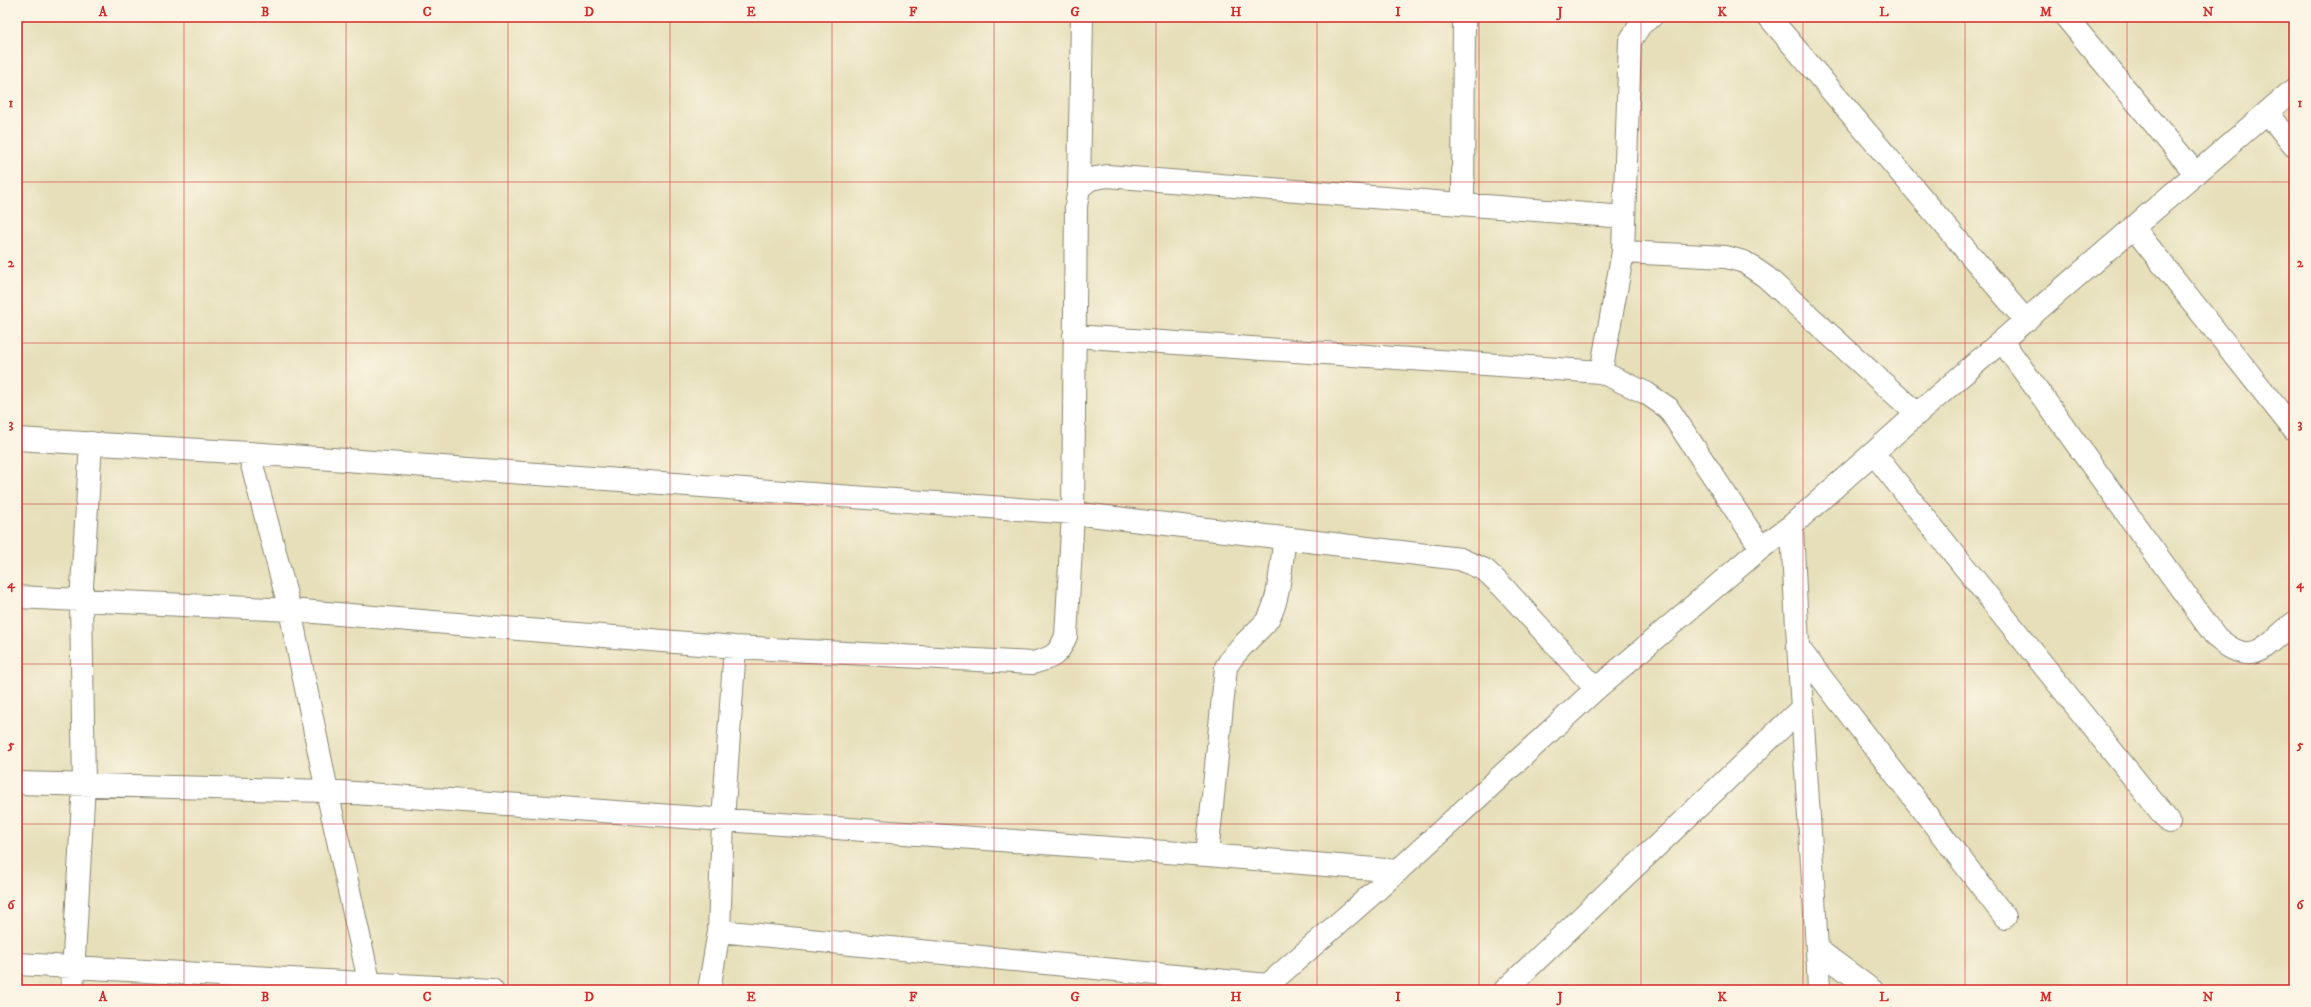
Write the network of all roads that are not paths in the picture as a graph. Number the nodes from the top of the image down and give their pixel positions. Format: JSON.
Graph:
{"nodes":[{"id":1,"x":1082,"y":17,"type":"edge"},
{"id":2,"x":1464,"y":17,"type":"edge"},
{"id":3,"x":1651,"y":17,"type":"edge"},
{"id":4,"x":1769,"y":17,"type":"edge"},
{"id":5,"x":2066,"y":17,"type":"edge"},
{"id":6,"x":2294,"y":89,"type":"edge"},
{"id":7,"x":2267,"y":112,"type":"junction"},
{"id":8,"x":2294,"y":146,"type":"edge"},
{"id":9,"x":2196,"y":174,"type":"junction"},
{"id":10,"x":1079,"y":188,"type":"junction"},
{"id":11,"x":1463,"y":204,"type":"junction"},
{"id":12,"x":1624,"y":217,"type":"junction"},
{"id":13,"x":2133,"y":227,"type":"junction"},
{"id":14,"x":1623,"y":252,"type":"junction"},
{"id":15,"x":2026,"y":321,"type":"junction"},
{"id":16,"x":1074,"y":336,"type":"junction"},
{"id":17,"x":2002,"y":340,"type":"junction"},
{"id":18,"x":1601,"y":372,"type":"junction"},
{"id":19,"x":1917,"y":414,"type":"junction"},
{"id":20,"x":2294,"y":430,"type":"edge"},
{"id":21,"x":17,"y":439,"type":"edge"},
{"id":22,"x":92,"y":444,"type":"junction"},
{"id":23,"x":249,"y":453,"type":"junction"},
{"id":24,"x":1874,"y":454,"type":"junction"},
{"id":25,"x":1073,"y":513,"type":"junction"},
{"id":26,"x":1792,"y":525,"type":"junction"},
{"id":27,"x":1285,"y":538,"type":"junction"},
{"id":28,"x":1762,"y":548,"type":"junction"},
{"id":29,"x":17,"y":597,"type":"edge"},
{"id":30,"x":81,"y":602,"type":"junction"},
{"id":31,"x":290,"y":610,"type":"junction"},
{"id":32,"x":2294,"y":623,"type":"edge"},
{"id":33,"x":1797,"y":646,"type":"junction"},
{"id":34,"x":735,"y":647,"type":"junction"},
{"id":35,"x":1596,"y":690,"type":"junction"},
{"id":36,"x":1803,"y":707,"type":"junction"},
{"id":37,"x":17,"y":783,"type":"edge"},
{"id":38,"x":84,"y":784,"type":"junction"},
{"id":39,"x":327,"y":791,"type":"junction"},
{"id":40,"x":723,"y":821,"type":"junction"},
{"id":41,"x":2169,"y":822,"type":"dead end"},
{"id":42,"x":1207,"y":855,"type":"junction"},
{"id":43,"x":1398,"y":871,"type":"junction"},
{"id":44,"x":2005,"y":917,"type":"dead end"},
{"id":45,"x":719,"y":931,"type":"junction"},
{"id":46,"x":1817,"y":950,"type":"junction"},
{"id":47,"x":17,"y":964,"type":"edge"},
{"id":48,"x":74,"y":968,"type":"junction"},
{"id":49,"x":191,"y":982,"type":"edge"},
{"id":50,"x":371,"y":986,"type":"edge"},
{"id":51,"x":1264,"y":987,"type":"edge"},
{"id":52,"x":72,"y":990,"type":"edge"},
{"id":53,"x":492,"y":990,"type":"edge"},
{"id":54,"x":709,"y":990,"type":"edge"},
{"id":55,"x":1505,"y":990,"type":"edge"},
{"id":56,"x":1819,"y":990,"type":"edge"},
{"id":57,"x":1872,"y":990,"type":"edge"}],
"edges":[{"from":1,"to":10,"type":"street"},
{"from":2,"to":11,"type":"street"},
{"from":3,"to":12,"type":"street"},
{"from":4,"to":15,"type":"street"},
{"from":5,"to":9,"type":"street"},
{"from":6,"to":7,"type":"street"},
{"from":7,"to":8,"type":"street"},
{"from":7,"to":9,"type":"street"},
{"from":9,"to":13,"type":"street"},
{"from":10,"to":11,"type":"street"},
{"from":10,"to":16,"type":"street"},
{"from":11,"to":12,"type":"street"},
{"from":12,"to":14,"type":"street"},
{"from":13,"to":15,"type":"street"},
{"from":13,"to":20,"type":"street"},
{"from":14,"to":18,"type":"street"},
{"from":14,"to":19,"type":"street"},
{"from":15,"to":17,"type":"street"},
{"from":16,"to":18,"type":"street"},
{"from":16,"to":25,"type":"street"},
{"from":17,"to":19,"type":"street"},
{"from":17,"to":32,"type":"street"},
{"from":18,"to":28,"type":"street"},
{"from":19,"to":24,"type":"street"},
{"from":21,"to":22,"type":"street"},
{"from":22,"to":23,"type":"street"},
{"from":22,"to":30,"type":"street"},
{"from":23,"to":25,"type":"street"},
{"from":23,"to":31,"type":"street"},
{"from":24,"to":26,"type":"street"},
{"from":24,"to":41,"type":"street"},
{"from":25,"to":27,"type":"street"},
{"from":25,"to":34,"type":"street"},
{"from":26,"to":28,"type":"street"},
{"from":26,"to":33,"type":"street"},
{"from":27,"to":35,"type":"street"},
{"from":27,"to":42,"type":"street"},
{"from":28,"to":35,"type":"street"},
{"from":29,"to":30,"type":"street"},
{"from":30,"to":31,"type":"street"},
{"from":30,"to":38,"type":"street"},
{"from":31,"to":34,"type":"street"},
{"from":31,"to":39,"type":"street"},
{"from":33,"to":36,"type":"street"},
{"from":33,"to":44,"type":"street"},
{"from":34,"to":40,"type":"street"},
{"from":35,"to":43,"type":"street"},
{"from":36,"to":46,"type":"street"},
{"from":36,"to":55,"type":"street"},
{"from":37,"to":38,"type":"street"},
{"from":38,"to":39,"type":"street"},
{"from":38,"to":48,"type":"street"},
{"from":39,"to":40,"type":"street"},
{"from":39,"to":50,"type":"street"},
{"from":40,"to":42,"type":"street"},
{"from":40,"to":45,"type":"street"},
{"from":42,"to":43,"type":"street"},
{"from":43,"to":51,"type":"street"},
{"from":45,"to":51,"type":"street"},
{"from":45,"to":54,"type":"street"},
{"from":46,"to":56,"type":"street"},
{"from":46,"to":57,"type":"street"},
{"from":47,"to":48,"type":"street"},
{"from":48,"to":49,"type":"street"},
{"from":48,"to":52,"type":"street"},
{"from":49,"to":50,"type":"street"},
{"from":50,"to":53,"type":"street"}]}
